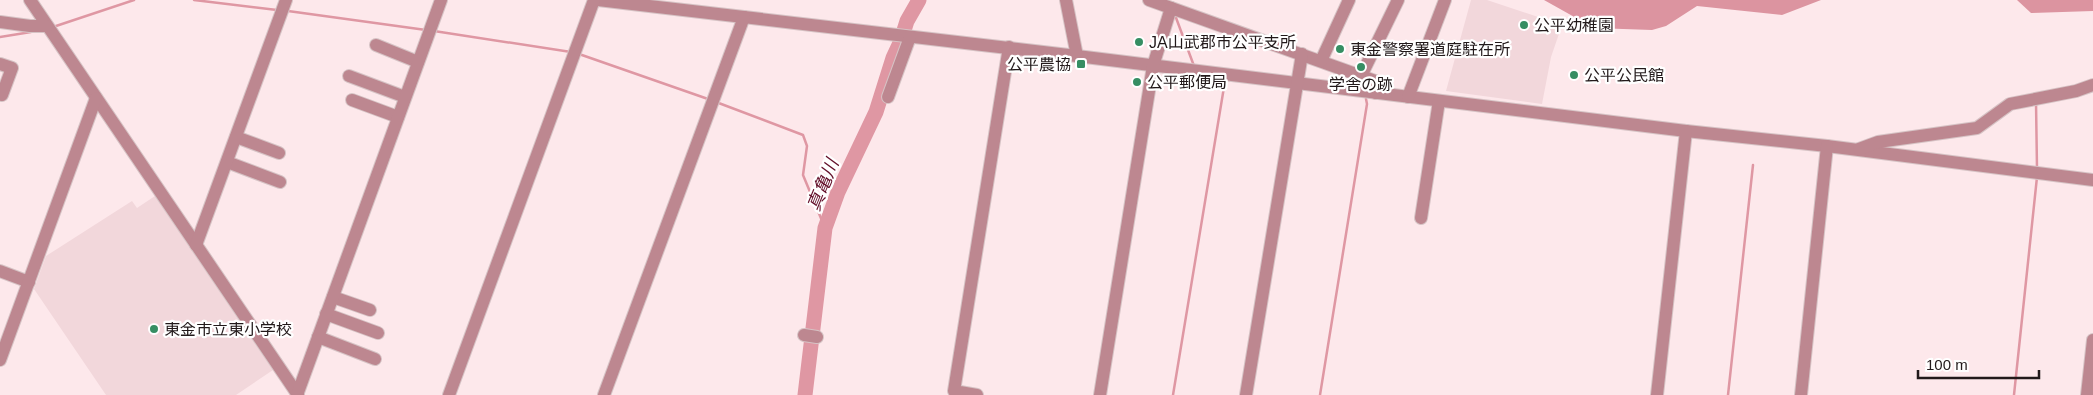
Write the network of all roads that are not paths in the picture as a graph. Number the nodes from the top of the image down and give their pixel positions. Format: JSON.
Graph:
{"nodes":[{"id":1,"x":30,"y":0,"type":"edge"},
{"id":2,"x":286,"y":0,"type":"edge"},
{"id":3,"x":441,"y":0,"type":"edge"},
{"id":4,"x":596,"y":0,"type":"edge"},
{"id":5,"x":705,"y":0,"type":"edge"},
{"id":6,"x":1066,"y":0,"type":"edge"},
{"id":7,"x":1149,"y":0,"type":"edge"},
{"id":8,"x":1349,"y":0,"type":"edge"},
{"id":9,"x":1398,"y":0,"type":"edge"},
{"id":10,"x":1445,"y":0,"type":"edge"},
{"id":11,"x":1175,"y":6,"type":"edge"},
{"id":12,"x":699,"y":12,"type":"junction"},
{"id":13,"x":744,"y":17,"type":"junction"},
{"id":14,"x":0,"y":22,"type":"edge"},
{"id":15,"x":48,"y":26,"type":"junction"},
{"id":16,"x":910,"y":37,"type":"junction"},
{"id":17,"x":376,"y":46,"type":"dead end"},
{"id":18,"x":1009,"y":48,"type":"junction"},
{"id":19,"x":1302,"y":54,"type":"junction"},
{"id":20,"x":1077,"y":56,"type":"junction"},
{"id":21,"x":1321,"y":61,"type":"junction"},
{"id":22,"x":418,"y":62,"type":"junction"},
{"id":23,"x":0,"y":64,"type":"edge"},
{"id":24,"x":1153,"y":66,"type":"junction"},
{"id":25,"x":349,"y":76,"type":"dead end"},
{"id":26,"x":1362,"y":76,"type":"junction"},
{"id":27,"x":1296,"y":83,"type":"junction"},
{"id":28,"x":2093,"y":84,"type":"edge"},
{"id":29,"x":1376,"y":93,"type":"junction"},
{"id":30,"x":0,"y":94,"type":"edge"},
{"id":31,"x":405,"y":97,"type":"junction"},
{"id":32,"x":888,"y":97,"type":"dead end"},
{"id":33,"x":1408,"y":97,"type":"junction"},
{"id":34,"x":96,"y":98,"type":"junction"},
{"id":35,"x":352,"y":100,"type":"dead end"},
{"id":36,"x":1439,"y":101,"type":"junction"},
{"id":37,"x":398,"y":117,"type":"junction"},
{"id":38,"x":1686,"y":131,"type":"junction"},
{"id":39,"x":236,"y":136,"type":"junction"},
{"id":40,"x":1827,"y":146,"type":"junction"},
{"id":41,"x":1858,"y":150,"type":"junction"},
{"id":42,"x":279,"y":152,"type":"dead end"},
{"id":43,"x":227,"y":162,"type":"junction"},
{"id":44,"x":2093,"y":180,"type":"edge"},
{"id":45,"x":280,"y":182,"type":"dead end"},
{"id":46,"x":1421,"y":218,"type":"dead end"},
{"id":47,"x":196,"y":245,"type":"junction"},
{"id":48,"x":0,"y":271,"type":"edge"},
{"id":49,"x":28,"y":282,"type":"junction"},
{"id":50,"x":333,"y":297,"type":"junction"},
{"id":51,"x":370,"y":310,"type":"dead end"},
{"id":52,"x":326,"y":314,"type":"junction"},
{"id":53,"x":378,"y":333,"type":"dead end"},
{"id":54,"x":804,"y":335,"type":"dead end"},
{"id":55,"x":817,"y":337,"type":"dead end"},
{"id":56,"x":318,"y":338,"type":"junction"},
{"id":57,"x":2093,"y":340,"type":"edge"},
{"id":58,"x":2,"y":351,"type":"edge"},
{"id":59,"x":375,"y":359,"type":"dead end"},
{"id":60,"x":297,"y":395,"type":"edge"},
{"id":61,"x":449,"y":395,"type":"edge"},
{"id":62,"x":604,"y":395,"type":"edge"},
{"id":63,"x":977,"y":395,"type":"edge"},
{"id":64,"x":1100,"y":395,"type":"edge"},
{"id":65,"x":1246,"y":395,"type":"edge"},
{"id":66,"x":1657,"y":395,"type":"edge"},
{"id":67,"x":1800,"y":395,"type":"edge"},
{"id":68,"x":2087,"y":395,"type":"edge"}],
"edges":[{"from":1,"to":15,"type":"street"},
{"from":2,"to":39,"type":"street"},
{"from":3,"to":22,"type":"street"},
{"from":4,"to":12,"type":"street"},
{"from":4,"to":61,"type":"street"},
{"from":5,"to":12,"type":"street"},
{"from":6,"to":20,"type":"street"},
{"from":7,"to":11,"type":"street"},
{"from":8,"to":21,"type":"street"},
{"from":9,"to":26,"type":"street"},
{"from":10,"to":33,"type":"street"},
{"from":11,"to":19,"type":"street"},
{"from":11,"to":24,"type":"street"},
{"from":12,"to":13,"type":"street"},
{"from":13,"to":16,"type":"street"},
{"from":13,"to":62,"type":"street"},
{"from":14,"to":15,"type":"street"},
{"from":15,"to":34,"type":"street"},
{"from":16,"to":18,"type":"street"},
{"from":16,"to":32,"type":"street"},
{"from":17,"to":22,"type":"street"},
{"from":18,"to":20,"type":"street"},
{"from":18,"to":63,"type":"street"},
{"from":19,"to":21,"type":"street"},
{"from":19,"to":27,"type":"street"},
{"from":20,"to":24,"type":"street"},
{"from":21,"to":26,"type":"street"},
{"from":22,"to":31,"type":"street"},
{"from":23,"to":30,"type":"street"},
{"from":24,"to":27,"type":"street"},
{"from":24,"to":64,"type":"street"},
{"from":25,"to":31,"type":"street"},
{"from":26,"to":29,"type":"street"},
{"from":27,"to":29,"type":"street"},
{"from":27,"to":65,"type":"street"},
{"from":28,"to":41,"type":"street"},
{"from":29,"to":33,"type":"street"},
{"from":31,"to":37,"type":"street"},
{"from":33,"to":36,"type":"street"},
{"from":34,"to":47,"type":"street"},
{"from":34,"to":49,"type":"street"},
{"from":35,"to":37,"type":"street"},
{"from":36,"to":38,"type":"street"},
{"from":36,"to":46,"type":"street"},
{"from":37,"to":50,"type":"street"},
{"from":38,"to":40,"type":"street"},
{"from":38,"to":66,"type":"street"},
{"from":39,"to":42,"type":"street"},
{"from":39,"to":43,"type":"street"},
{"from":40,"to":41,"type":"street"},
{"from":40,"to":67,"type":"street"},
{"from":41,"to":44,"type":"street"},
{"from":43,"to":45,"type":"street"},
{"from":43,"to":47,"type":"street"},
{"from":47,"to":60,"type":"street"},
{"from":48,"to":49,"type":"street"},
{"from":49,"to":58,"type":"street"},
{"from":50,"to":51,"type":"street"},
{"from":50,"to":52,"type":"street"},
{"from":52,"to":53,"type":"street"},
{"from":52,"to":56,"type":"street"},
{"from":54,"to":55,"type":"street"},
{"from":56,"to":59,"type":"street"},
{"from":56,"to":60,"type":"street"},
{"from":57,"to":68,"type":"street"}]}
